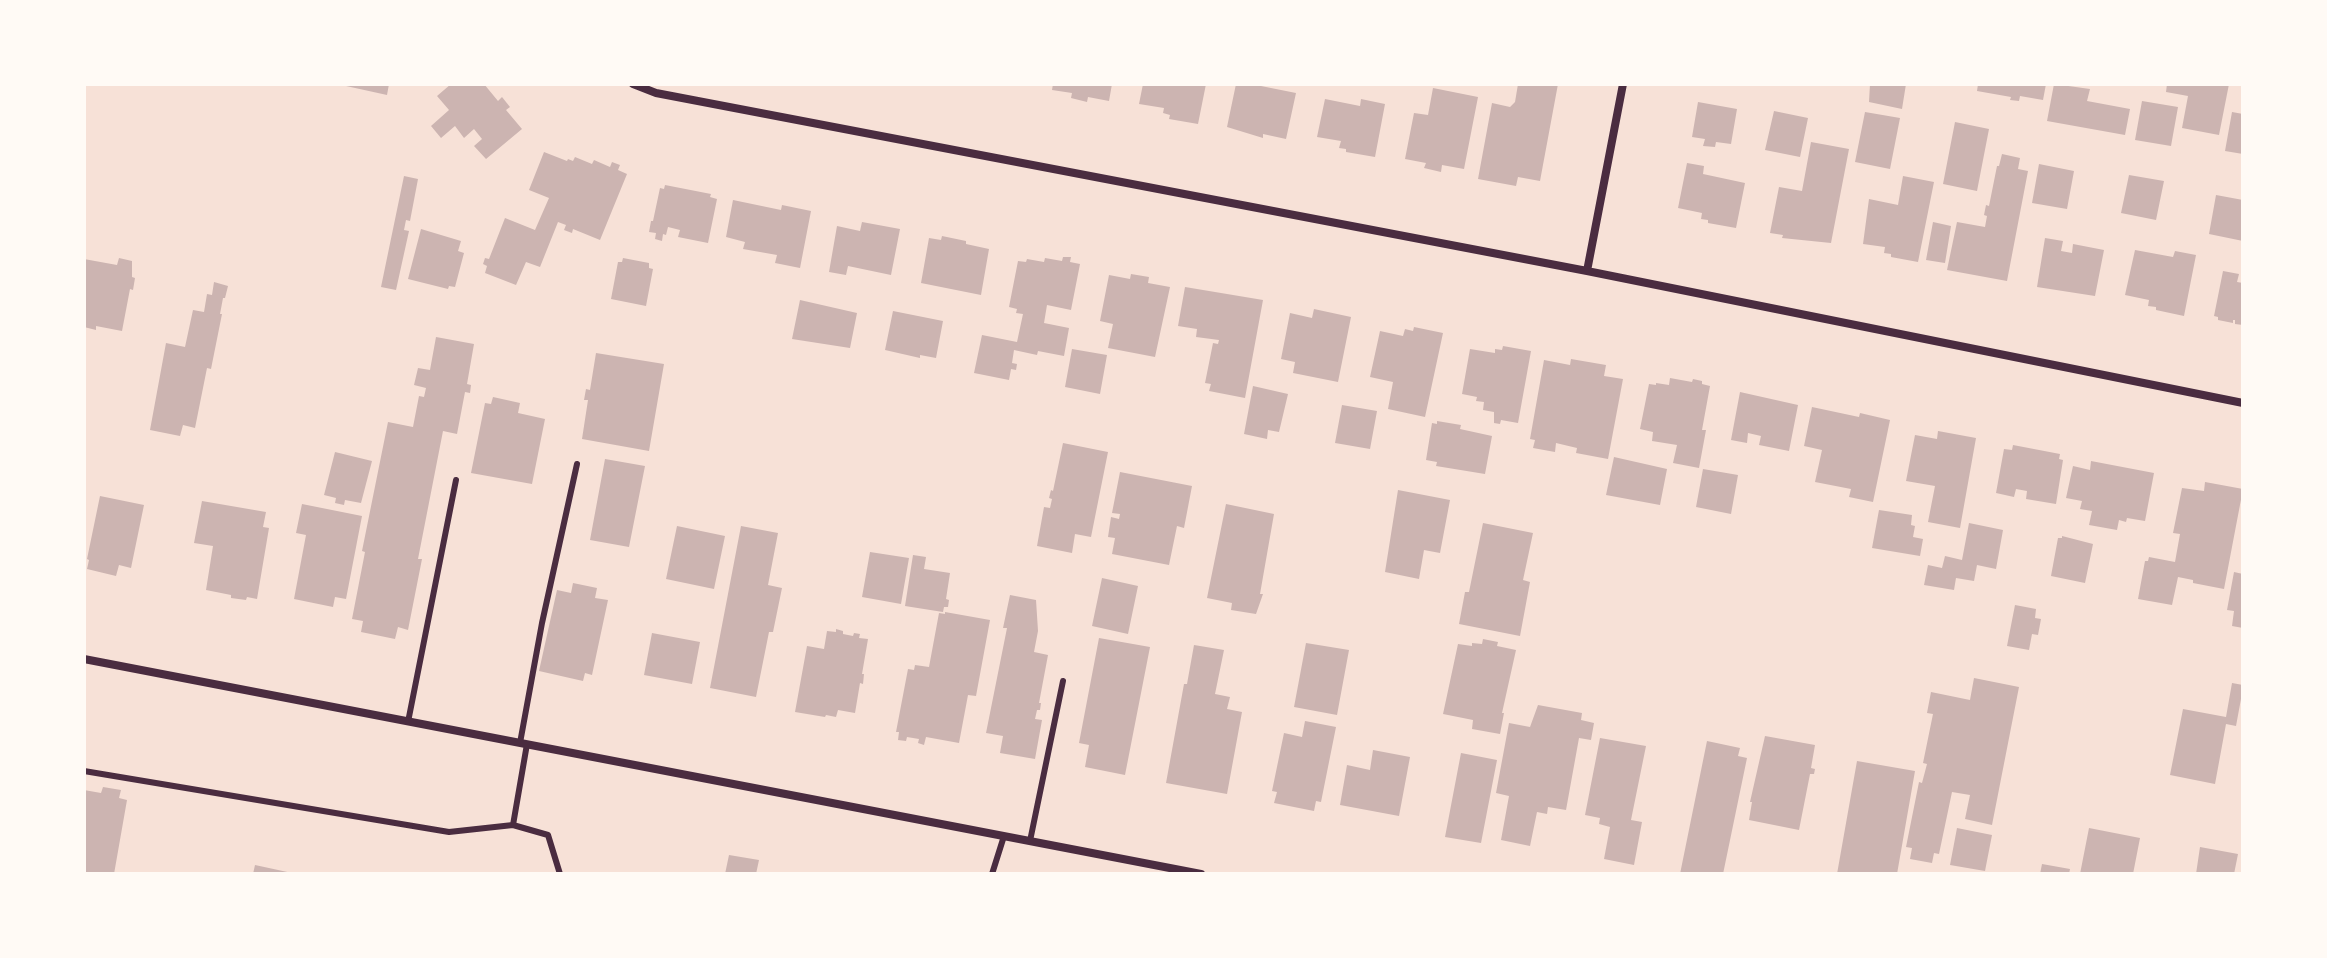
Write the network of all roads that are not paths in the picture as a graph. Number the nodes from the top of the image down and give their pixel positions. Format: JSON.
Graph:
{"nodes":[{"id":1,"x":633,"y":84,"type":"edge"},
{"id":2,"x":1623,"y":84,"type":"edge"},
{"id":3,"x":1587,"y":271,"type":"junction"},
{"id":4,"x":2243,"y":403,"type":"edge"},
{"id":5,"x":577,"y":464,"type":"dead end"},
{"id":6,"x":456,"y":480,"type":"dead end"},
{"id":7,"x":84,"y":659,"type":"edge"},
{"id":8,"x":1063,"y":681,"type":"dead end"},
{"id":9,"x":408,"y":722,"type":"junction"},
{"id":10,"x":523,"y":744,"type":"junction"},
{"id":11,"x":84,"y":771,"type":"edge"},
{"id":12,"x":513,"y":825,"type":"junction"},
{"id":13,"x":1004,"y":836,"type":"junction"},
{"id":14,"x":1030,"y":841,"type":"junction"},
{"id":15,"x":560,"y":874,"type":"edge"},
{"id":16,"x":992,"y":874,"type":"edge"},
{"id":17,"x":1201,"y":874,"type":"edge"}],
"edges":[{"from":1,"to":3,"type":"street"},
{"from":2,"to":3,"type":"street"},
{"from":3,"to":4,"type":"street"},
{"from":5,"to":10,"type":"lane"},
{"from":6,"to":9,"type":"lane"},
{"from":7,"to":9,"type":"street"},
{"from":8,"to":14,"type":"lane"},
{"from":9,"to":10,"type":"street"},
{"from":10,"to":12,"type":"lane"},
{"from":10,"to":13,"type":"street"},
{"from":11,"to":12,"type":"lane"},
{"from":12,"to":15,"type":"lane"},
{"from":13,"to":14,"type":"street"},
{"from":13,"to":16,"type":"lane"},
{"from":14,"to":17,"type":"street"}]}
